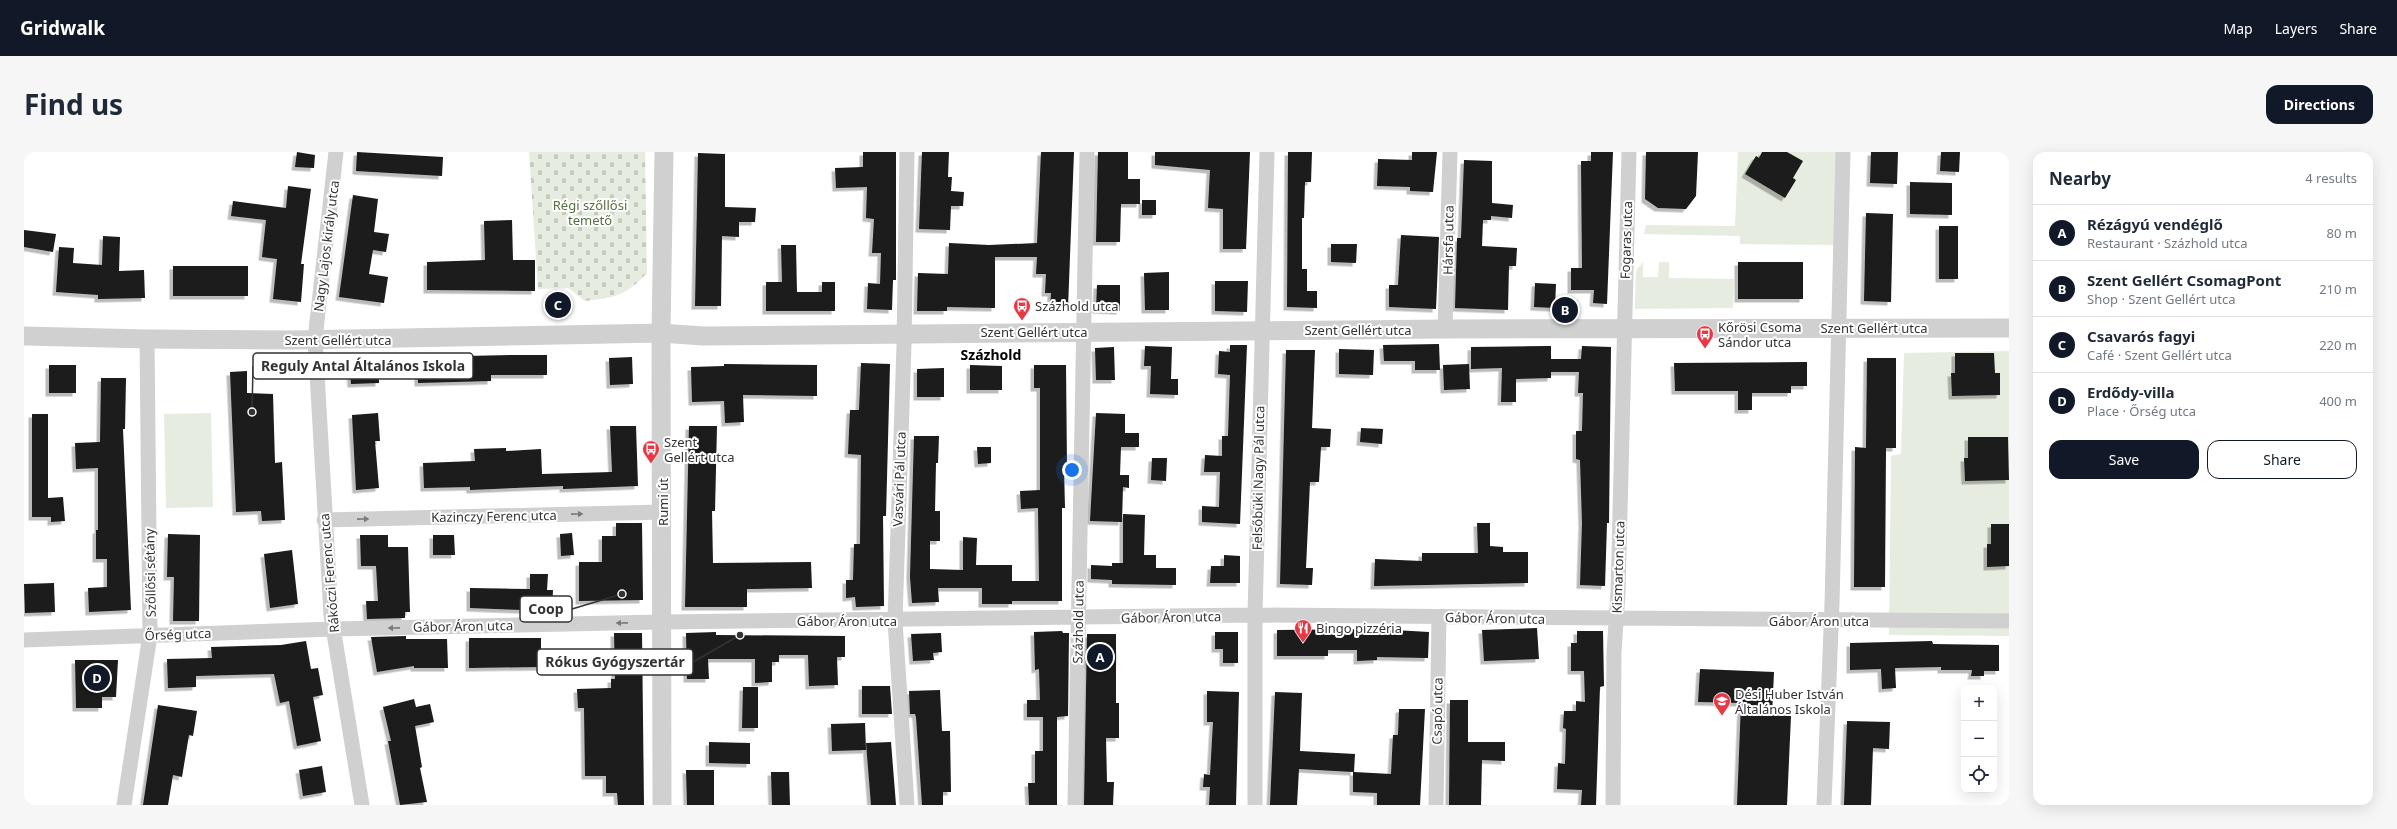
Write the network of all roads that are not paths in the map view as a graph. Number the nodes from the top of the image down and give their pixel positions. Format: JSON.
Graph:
{"nodes":[{"id":1,"x":336,"y":152,"type":"edge"},
{"id":2,"x":664,"y":152,"type":"edge"},
{"id":3,"x":907,"y":152,"type":"edge"},
{"id":4,"x":1087,"y":152,"type":"edge"},
{"id":5,"x":1266,"y":152,"type":"edge"},
{"id":6,"x":1450,"y":152,"type":"edge"},
{"id":7,"x":1629,"y":152,"type":"edge"},
{"id":8,"x":1843,"y":152,"type":"edge"},
{"id":9,"x":1840,"y":328,"type":"junction"},
{"id":10,"x":2009,"y":328,"type":"edge"},
{"id":11,"x":1445,"y":329,"type":"junction"},
{"id":12,"x":1624,"y":329,"type":"junction"},
{"id":13,"x":24,"y":330,"type":"edge"},
{"id":14,"x":1262,"y":330,"type":"junction"},
{"id":15,"x":1084,"y":332,"type":"junction"},
{"id":16,"x":905,"y":333,"type":"junction"},
{"id":17,"x":661,"y":334,"type":"junction"},
{"id":18,"x":24,"y":336,"type":"edge"},
{"id":19,"x":60,"y":336,"type":"junction"},
{"id":20,"x":147,"y":339,"type":"junction"},
{"id":21,"x":315,"y":339,"type":"junction"},
{"id":22,"x":663,"y":512,"type":"junction"},
{"id":23,"x":324,"y":520,"type":"junction"},
{"id":24,"x":1255,"y":615,"type":"junction"},
{"id":25,"x":1438,"y":617,"type":"junction"},
{"id":26,"x":1078,"y":618,"type":"junction"},
{"id":27,"x":1616,"y":619,"type":"junction"},
{"id":28,"x":895,"y":621,"type":"junction"},
{"id":29,"x":1832,"y":621,"type":"junction"},
{"id":30,"x":2009,"y":621,"type":"edge"},
{"id":31,"x":661,"y":622,"type":"junction"},
{"id":32,"x":333,"y":629,"type":"junction"},
{"id":33,"x":150,"y":635,"type":"junction"},
{"id":34,"x":24,"y":640,"type":"edge"},
{"id":35,"x":124,"y":805,"type":"edge"},
{"id":36,"x":362,"y":805,"type":"edge"},
{"id":37,"x":662,"y":805,"type":"edge"},
{"id":38,"x":908,"y":805,"type":"edge"},
{"id":39,"x":1075,"y":805,"type":"edge"},
{"id":40,"x":1255,"y":805,"type":"edge"},
{"id":41,"x":1436,"y":805,"type":"edge"},
{"id":42,"x":1613,"y":805,"type":"edge"},
{"id":43,"x":1824,"y":805,"type":"edge"}],
"edges":[{"from":1,"to":21,"type":"street","name":"Nagy Lajos király utca"},
{"from":2,"to":17,"type":"street","name":"Rumi út"},
{"from":3,"to":16,"type":"street","name":"Vasvári Pál utca"},
{"from":4,"to":15,"type":"street","name":"Százhold utca"},
{"from":5,"to":14,"type":"street","name":"Felsőbüki Nagy Pál utca"},
{"from":6,"to":11,"type":"street","name":"Hársfa utca"},
{"from":7,"to":12,"type":"street","name":"Fogaras utca"},
{"from":8,"to":9,"type":"street"},
{"from":9,"to":10,"type":"street","name":"Szent Gellért utca"},
{"from":9,"to":12,"type":"street","name":"Szent Gellért utca"},
{"from":9,"to":29,"type":"street"},
{"from":11,"to":12,"type":"street","name":"Szent Gellért utca"},
{"from":11,"to":14,"type":"street","name":"Szent Gellért utca"},
{"from":12,"to":27,"type":"street","name":"Kismarton utca"},
{"from":13,"to":19,"type":"street","name":"Szent Gellért utca"},
{"from":14,"to":15,"type":"street","name":"Szent Gellért utca"},
{"from":14,"to":24,"type":"street","name":"Felsőbüki Nagy Pál utca"},
{"from":15,"to":16,"type":"street","name":"Szent Gellért utca"},
{"from":15,"to":26,"type":"street","name":"Százhold utca"},
{"from":16,"to":17,"type":"street","name":"Szent Gellért utca"},
{"from":16,"to":28,"type":"street","name":"Vasvári Pál utca"},
{"from":17,"to":21,"type":"street","name":"Szent Gellért utca"},
{"from":17,"to":22,"type":"street","name":"Rumi út"},
{"from":18,"to":19,"type":"street","name":"Szent Gellért utca"},
{"from":19,"to":20,"type":"street","name":"Szent Gellért utca"},
{"from":20,"to":21,"type":"street","name":"Szent Gellért utca"},
{"from":20,"to":33,"type":"street","name":"Szőllősi sétány"},
{"from":21,"to":23,"type":"street","name":"Rákóczi Ferenc utca"},
{"from":23,"to":22,"type":"street","name":"Kazinczy Ferenc utca","one_way":true},
{"from":22,"to":31,"type":"street","name":"Rumi út"},
{"from":23,"to":32,"type":"street","name":"Rákóczi Ferenc utca"},
{"from":24,"to":25,"type":"street","name":"Gábor Áron utca"},
{"from":24,"to":26,"type":"street","name":"Gábor Áron utca"},
{"from":24,"to":40,"type":"street","name":"Felsőbüki Nagy Pál utca"},
{"from":25,"to":27,"type":"street","name":"Gábor Áron utca"},
{"from":25,"to":41,"type":"street","name":"Csapó utca"},
{"from":26,"to":28,"type":"street","name":"Gábor Áron utca"},
{"from":26,"to":39,"type":"street","name":"Százhold utca"},
{"from":27,"to":29,"type":"street","name":"Gábor Áron utca"},
{"from":27,"to":42,"type":"street","name":"Kismarton utca"},
{"from":28,"to":31,"type":"street","name":"Gábor Áron utca"},
{"from":28,"to":38,"type":"street","name":"Vasvári Pál utca"},
{"from":29,"to":30,"type":"street","name":"Gábor Áron utca"},
{"from":29,"to":43,"type":"street"},
{"from":31,"to":32,"type":"street","name":"Gábor Áron utca","one_way":true},
{"from":31,"to":37,"type":"street","name":"Rumi út"},
{"from":32,"to":33,"type":"street","name":"Őrség utca"},
{"from":32,"to":36,"type":"street","name":"Rákóczi Ferenc utca"},
{"from":33,"to":34,"type":"street","name":"Őrség utca"},
{"from":33,"to":35,"type":"street","name":"Szőllősi sétány"}]}
